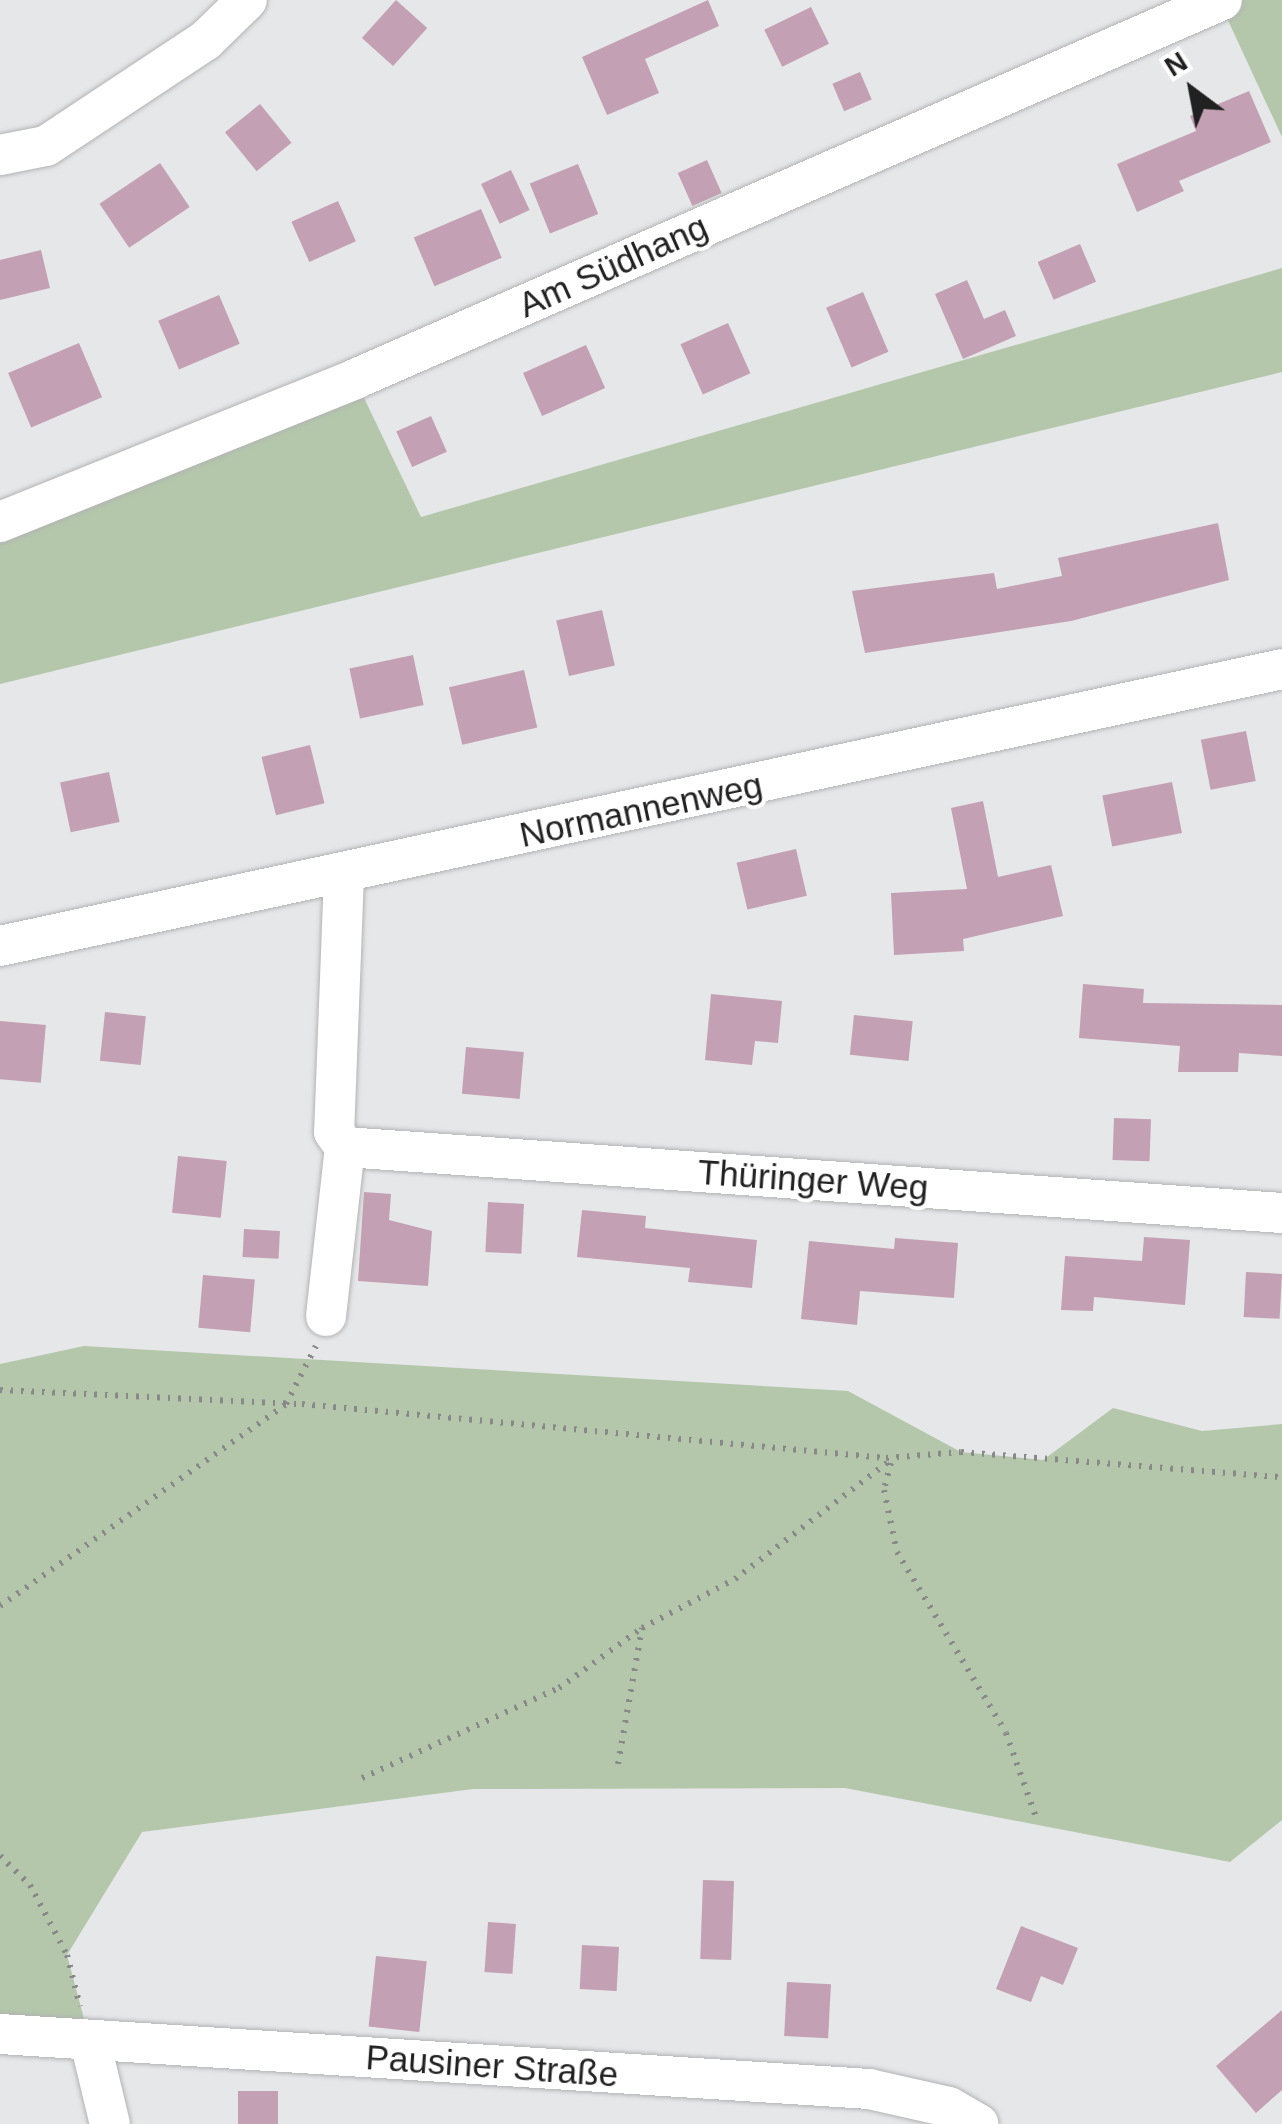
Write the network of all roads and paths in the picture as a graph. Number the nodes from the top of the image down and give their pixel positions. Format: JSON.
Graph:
{"nodes":[{"id":1,"x":247,"y":0,"type":"edge"},
{"id":2,"x":1222,"y":0,"type":"edge"},
{"id":3,"x":0,"y":156,"type":"edge"},
{"id":4,"x":0,"y":522,"type":"edge"},
{"id":5,"x":1282,"y":669,"type":"edge"},
{"id":6,"x":344,"y":875,"type":"junction"},
{"id":7,"x":0,"y":946,"type":"edge"},
{"id":8,"x":345,"y":1147,"type":"junction"},
{"id":9,"x":1282,"y":1213,"type":"edge"},
{"id":10,"x":326,"y":1316,"type":"joint"},
{"id":11,"x":0,"y":1390,"type":"edge"},
{"id":12,"x":286,"y":1404,"type":"junction"},
{"id":13,"x":894,"y":1458,"type":"junction"},
{"id":14,"x":1282,"y":1477,"type":"edge"},
{"id":15,"x":0,"y":1606,"type":"edge"},
{"id":16,"x":642,"y":1628,"type":"junction"},
{"id":17,"x":618,"y":1764,"type":"dead end"},
{"id":18,"x":362,"y":1778,"type":"dead end"},
{"id":19,"x":1037,"y":1820,"type":"dead end"},
{"id":20,"x":0,"y":1856,"type":"edge"},
{"id":21,"x":0,"y":2034,"type":"edge"},
{"id":22,"x":90,"y":2041,"type":"junction"},
{"id":23,"x":110,"y":2124,"type":"edge"},
{"id":24,"x":978,"y":2124,"type":"edge"}],
"edges":[{"from":1,"to":3,"type":"street"},
{"from":2,"to":4,"type":"street","name":"Am Südhang"},
{"from":5,"to":6,"type":"street","name":"Normannenweg"},
{"from":6,"to":7,"type":"street","name":"Normannenweg"},
{"from":6,"to":8,"type":"street"},
{"from":8,"to":9,"type":"street","name":"Thüringer Weg"},
{"from":8,"to":10,"type":"street"},
{"from":10,"to":12,"type":"path"},
{"from":11,"to":12,"type":"path"},
{"from":12,"to":13,"type":"path"},
{"from":12,"to":15,"type":"path"},
{"from":13,"to":14,"type":"path"},
{"from":13,"to":16,"type":"path"},
{"from":13,"to":19,"type":"path"},
{"from":16,"to":17,"type":"path"},
{"from":16,"to":18,"type":"path"},
{"from":20,"to":22,"type":"path"},
{"from":21,"to":22,"type":"street","name":"Pausiner Straße"},
{"from":22,"to":23,"type":"street"},
{"from":22,"to":24,"type":"street","name":"Pausiner Straße"}]}
